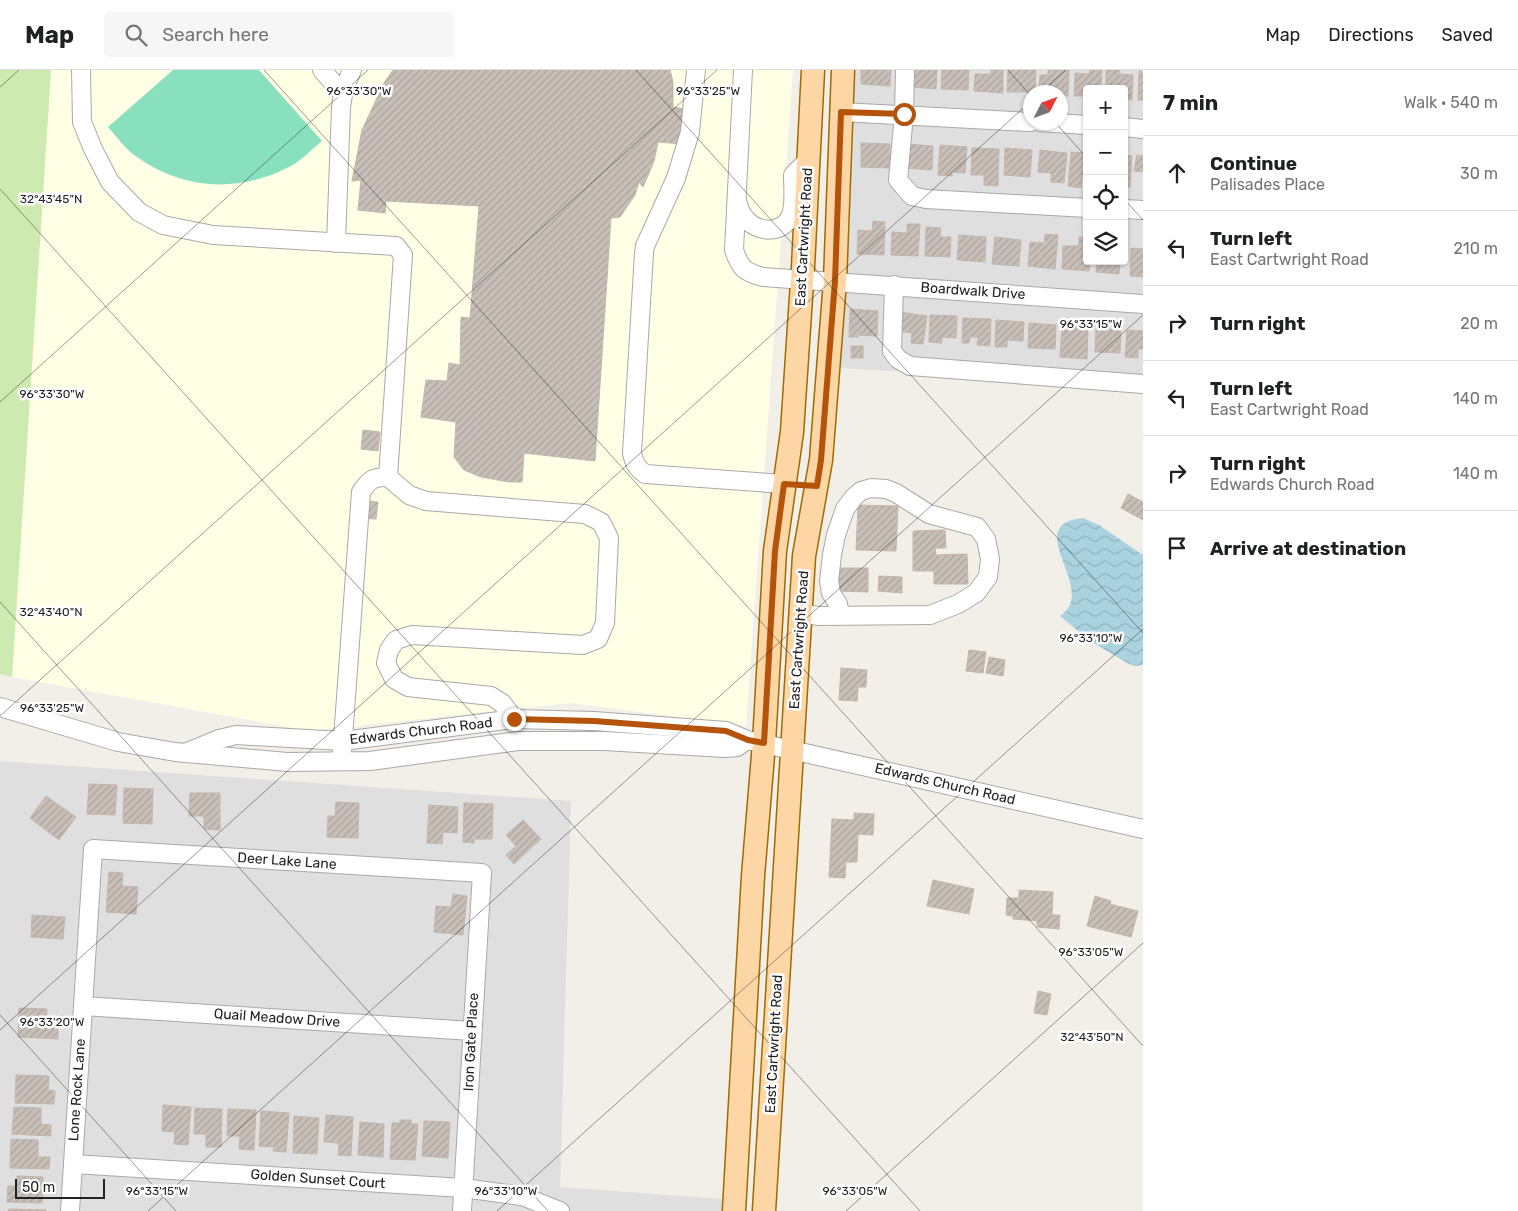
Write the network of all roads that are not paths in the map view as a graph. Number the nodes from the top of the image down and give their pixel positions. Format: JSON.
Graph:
{"nodes":[{"id":1,"x":81,"y":70,"type":"edge"},
{"id":2,"x":322,"y":70,"type":"edge"},
{"id":3,"x":352,"y":70,"type":"edge"},
{"id":4,"x":696,"y":70,"type":"edge"},
{"id":5,"x":743,"y":70,"type":"edge"},
{"id":6,"x":813,"y":70,"type":"edge"},
{"id":7,"x":844,"y":70,"type":"edge"},
{"id":8,"x":905,"y":70,"type":"edge"},
{"id":9,"x":343,"y":94,"type":"junction"},
{"id":10,"x":841,"y":112,"type":"junction"},
{"id":11,"x":904,"y":114,"type":"junction"},
{"id":12,"x":1023,"y":122,"type":"edge"},
{"id":13,"x":1068,"y":124,"type":"edge"},
{"id":14,"x":1083,"y":125,"type":"edge"},
{"id":15,"x":1128,"y":128,"type":"edge"},
{"id":16,"x":1143,"y":128,"type":"edge"},
{"id":17,"x":808,"y":160,"type":"junction"},
{"id":18,"x":736,"y":198,"type":"junction"},
{"id":19,"x":1083,"y":208,"type":"edge"},
{"id":20,"x":1128,"y":210,"type":"edge"},
{"id":21,"x":1143,"y":210,"type":"edge"},
{"id":22,"x":336,"y":243,"type":"junction"},
{"id":23,"x":802,"y":278,"type":"junction"},
{"id":24,"x":835,"y":281,"type":"junction"},
{"id":25,"x":894,"y":285,"type":"junction"},
{"id":26,"x":1143,"y":304,"type":"edge"},
{"id":27,"x":1143,"y":384,"type":"edge"},
{"id":28,"x":388,"y":477,"type":"junction"},
{"id":29,"x":784,"y":484,"type":"junction"},
{"id":30,"x":817,"y":486,"type":"junction"},
{"id":31,"x":800,"y":614,"type":"junction"},
{"id":32,"x":840,"y":616,"type":"junction"},
{"id":33,"x":1,"y":710,"type":"edge"},
{"id":34,"x":514,"y":719,"type":"junction"},
{"id":35,"x":756,"y":741,"type":"junction"},
{"id":36,"x":343,"y":742,"type":"junction"},
{"id":37,"x":792,"y":750,"type":"junction"},
{"id":38,"x":185,"y":753,"type":"junction"},
{"id":39,"x":342,"y":761,"type":"junction"},
{"id":40,"x":1143,"y":828,"type":"edge"},
{"id":41,"x":93,"y":849,"type":"joint"},
{"id":42,"x":482,"y":873,"type":"joint"},
{"id":43,"x":83,"y":1006,"type":"junction"},
{"id":44,"x":472,"y":1031,"type":"junction"},
{"id":45,"x":73,"y":1164,"type":"junction"},
{"id":46,"x":463,"y":1188,"type":"junction"},
{"id":47,"x":70,"y":1211,"type":"edge"},
{"id":48,"x":462,"y":1211,"type":"edge"},
{"id":49,"x":560,"y":1211,"type":"edge"},
{"id":50,"x":734,"y":1211,"type":"edge"},
{"id":51,"x":764,"y":1211,"type":"edge"}],
"edges":[{"from":1,"to":22,"type":"street"},
{"from":2,"to":9,"type":"street"},
{"from":3,"to":9,"type":"street"},
{"from":4,"to":29,"type":"street"},
{"from":5,"to":18,"type":"street","name":"Boardwalk Drive"},
{"from":6,"to":17,"type":"main road","name":"East Cartwright Road"},
{"from":7,"to":10,"type":"main road","name":"East Cartwright Road"},
{"from":8,"to":11,"type":"street"},
{"from":9,"to":22,"type":"street"},
{"from":10,"to":11,"type":"street"},
{"from":10,"to":24,"type":"main road","name":"East Cartwright Road"},
{"from":11,"to":12,"type":"street"},
{"from":11,"to":19,"type":"street"},
{"from":13,"to":14,"type":"street"},
{"from":15,"to":16,"type":"street"},
{"from":17,"to":18,"type":"street"},
{"from":17,"to":23,"type":"main road","name":"East Cartwright Road"},
{"from":18,"to":23,"type":"street","name":"Boardwalk Drive"},
{"from":20,"to":21,"type":"street"},
{"from":22,"to":28,"type":"street"},
{"from":23,"to":24,"type":"street","name":"Boardwalk Drive"},
{"from":23,"to":29,"type":"main road","name":"East Cartwright Road"},
{"from":24,"to":25,"type":"street","name":"Boardwalk Drive"},
{"from":24,"to":30,"type":"main road","name":"East Cartwright Road"},
{"from":25,"to":26,"type":"street","name":"Boardwalk Drive"},
{"from":25,"to":27,"type":"street"},
{"from":28,"to":34,"type":"street"},
{"from":28,"to":36,"type":"street"},
{"from":29,"to":30,"type":"main road"},
{"from":29,"to":35,"type":"main road","name":"East Cartwright Road"},
{"from":30,"to":31,"type":"main road","name":"East Cartwright Road"},
{"from":31,"to":32,"type":"street"},
{"from":31,"to":37,"type":"main road","name":"East Cartwright Road"},
{"from":32,"to":32,"type":"street"},
{"from":33,"to":38,"type":"street","name":"Edwards Church Road"},
{"from":34,"to":35,"type":"street","name":"Edwards Church Road"},
{"from":34,"to":36,"type":"street","name":"Edwards Church Road"},
{"from":35,"to":37,"type":"street","name":"Edwards Church Road"},
{"from":35,"to":39,"type":"street","name":"Edwards Church Road"},
{"from":35,"to":50,"type":"main road","name":"East Cartwright Road"},
{"from":36,"to":38,"type":"street","name":"Edwards Church Road"},
{"from":36,"to":39,"type":"street"},
{"from":37,"to":40,"type":"street","name":"Edwards Church Road"},
{"from":37,"to":51,"type":"main road","name":"East Cartwright Road"},
{"from":38,"to":39,"type":"street","name":"Edwards Church Road"},
{"from":41,"to":42,"type":"street","name":"Deer Lake Lane"},
{"from":41,"to":43,"type":"street","name":"Lone Rock Lane"},
{"from":42,"to":44,"type":"street","name":"Iron Gate Place"},
{"from":43,"to":44,"type":"street","name":"Quail Meadow Drive"},
{"from":43,"to":45,"type":"street","name":"Lone Rock Lane"},
{"from":44,"to":46,"type":"street","name":"Iron Gate Place"},
{"from":45,"to":46,"type":"street","name":"Golden Sunset Court"},
{"from":45,"to":47,"type":"street","name":"Lone Rock Lane"},
{"from":46,"to":48,"type":"street","name":"Iron Gate Place"},
{"from":46,"to":49,"type":"street","name":"Golden Sunset Court"}]}
